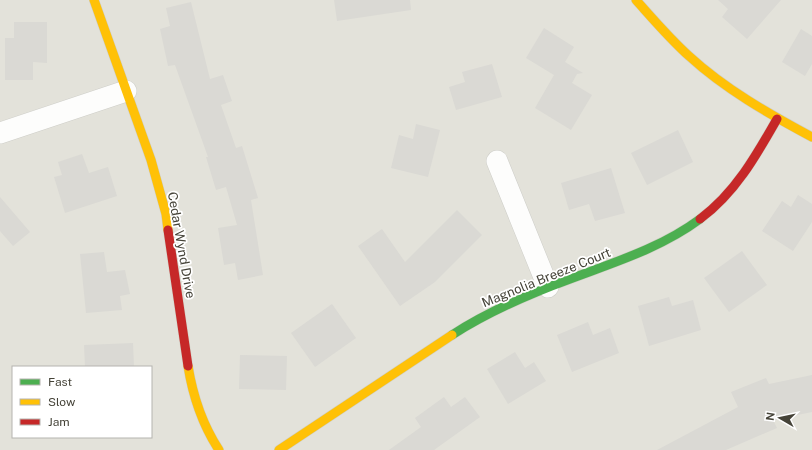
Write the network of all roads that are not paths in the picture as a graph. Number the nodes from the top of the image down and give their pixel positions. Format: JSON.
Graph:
{"nodes":[{"id":1,"x":94,"y":0,"type":"edge"},
{"id":2,"x":636,"y":0,"type":"edge"},
{"id":3,"x":126,"y":91,"type":"junction"},
{"id":4,"x":777,"y":119,"type":"junction"},
{"id":5,"x":0,"y":133,"type":"edge"},
{"id":6,"x":812,"y":137,"type":"edge"},
{"id":7,"x":497,"y":161,"type":"dead end"},
{"id":8,"x":548,"y":287,"type":"junction"},
{"id":9,"x":219,"y":450,"type":"edge"},
{"id":10,"x":279,"y":450,"type":"edge"}],
"edges":[{"from":1,"to":3,"type":"street","name":"Cedar Wynd Drive"},
{"from":2,"to":4,"type":"street"},
{"from":3,"to":5,"type":"street"},
{"from":3,"to":9,"type":"street","name":"Cedar Wynd Drive"},
{"from":4,"to":6,"type":"street"},
{"from":4,"to":8,"type":"street","name":"Magnolia Breeze Court"},
{"from":7,"to":8,"type":"street"},
{"from":8,"to":10,"type":"street","name":"Magnolia Breeze Court"}]}
